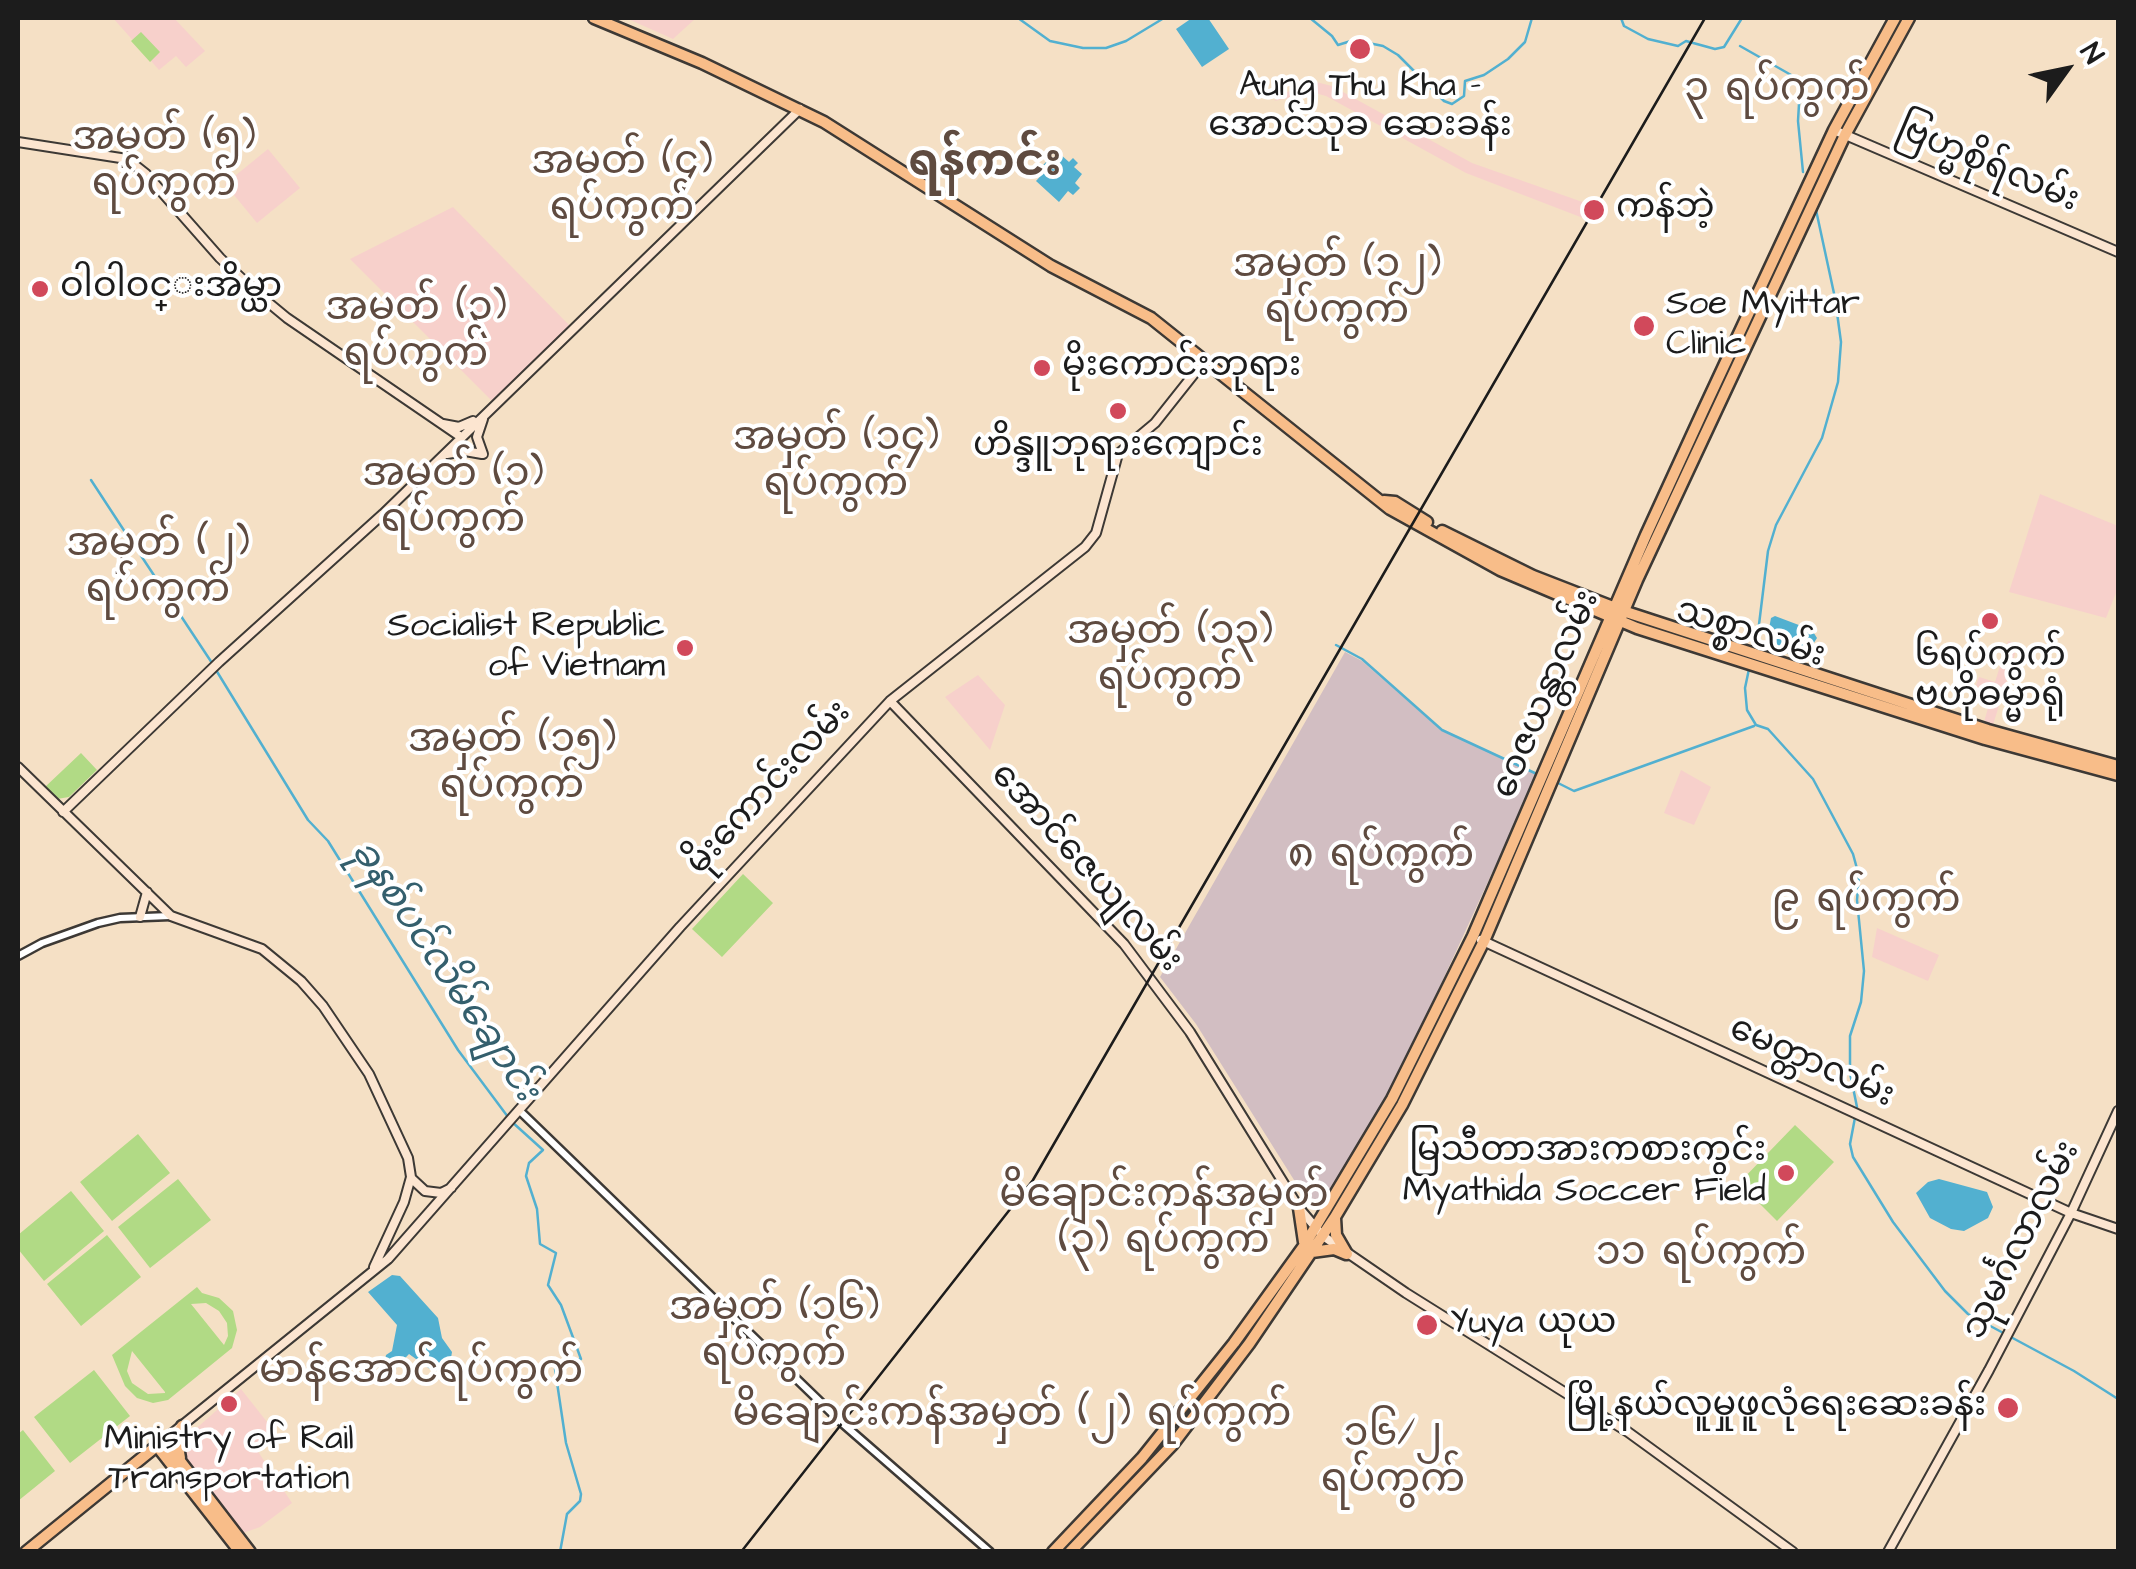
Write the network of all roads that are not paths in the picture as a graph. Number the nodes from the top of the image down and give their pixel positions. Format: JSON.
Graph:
{"nodes":[{"id":1,"x":594,"y":18,"type":"edge"},
{"id":2,"x":1895,"y":18,"type":"edge"},
{"id":3,"x":1908,"y":18,"type":"edge"},
{"id":4,"x":611,"y":21,"type":"edge"},
{"id":5,"x":800,"y":110,"type":"junction"},
{"id":6,"x":1840,"y":133,"type":"junction"},
{"id":7,"x":18,"y":142,"type":"edge"},
{"id":8,"x":2118,"y":252,"type":"edge"},
{"id":9,"x":1205,"y":360,"type":"junction"},
{"id":10,"x":485,"y":415,"type":"junction"},
{"id":11,"x":439,"y":423,"type":"junction"},
{"id":12,"x":461,"y":437,"type":"junction"},
{"id":13,"x":443,"y":455,"type":"junction"},
{"id":14,"x":1632,"y":579,"type":"junction"},
{"id":15,"x":1596,"y":606,"type":"junction"},
{"id":16,"x":1617,"y":615,"type":"junction"},
{"id":17,"x":1640,"y":623,"type":"junction"},
{"id":18,"x":1604,"y":645,"type":"junction"},
{"id":19,"x":890,"y":701,"type":"junction"},
{"id":20,"x":18,"y":766,"type":"edge"},
{"id":21,"x":2118,"y":766,"type":"edge"},
{"id":22,"x":2118,"y":775,"type":"edge"},
{"id":23,"x":63,"y":812,"type":"junction"},
{"id":24,"x":147,"y":892,"type":"junction"},
{"id":25,"x":172,"y":916,"type":"junction"},
{"id":26,"x":140,"y":918,"type":"junction"},
{"id":27,"x":1479,"y":939,"type":"junction"},
{"id":28,"x":18,"y":956,"type":"edge"},
{"id":29,"x":2118,"y":1111,"type":"edge"},
{"id":30,"x":518,"y":1114,"type":"junction"},
{"id":31,"x":410,"y":1177,"type":"junction"},
{"id":32,"x":455,"y":1186,"type":"junction"},
{"id":33,"x":1299,"y":1208,"type":"junction"},
{"id":34,"x":1332,"y":1212,"type":"junction"},
{"id":35,"x":2071,"y":1214,"type":"junction"},
{"id":36,"x":2118,"y":1229,"type":"edge"},
{"id":37,"x":1319,"y":1232,"type":"junction"},
{"id":38,"x":1308,"y":1249,"type":"junction"},
{"id":39,"x":1346,"y":1254,"type":"junction"},
{"id":40,"x":372,"y":1270,"type":"junction"},
{"id":41,"x":1180,"y":1413,"type":"junction"},
{"id":42,"x":1191,"y":1421,"type":"junction"},
{"id":43,"x":182,"y":1426,"type":"junction"},
{"id":44,"x":160,"y":1443,"type":"junction"},
{"id":45,"x":138,"y":1460,"type":"junction"},
{"id":46,"x":188,"y":1479,"type":"junction"},
{"id":47,"x":226,"y":1525,"type":"junction"},
{"id":48,"x":26,"y":1552,"type":"edge"},
{"id":49,"x":240,"y":1552,"type":"edge"},
{"id":50,"x":250,"y":1552,"type":"edge"},
{"id":51,"x":990,"y":1552,"type":"edge"},
{"id":52,"x":1054,"y":1552,"type":"edge"},
{"id":53,"x":1070,"y":1552,"type":"edge"},
{"id":54,"x":1793,"y":1552,"type":"edge"},
{"id":55,"x":1888,"y":1552,"type":"edge"}],
"edges":[{"from":1,"to":4,"type":"main road","name":"သစ္စာလမ်း"},
{"from":2,"to":6,"type":"main road","name":"ဝေဇယန္တာလမ်း"},
{"from":3,"to":6,"type":"main road","name":"ဝေဇယန္တာလမ်း"},
{"from":4,"to":5,"type":"main road","name":"သစ္စာလမ်း"},
{"from":5,"to":9,"type":"main road","name":"သစ္စာလမ်း"},
{"from":5,"to":10,"type":"main road"},
{"from":6,"to":8,"type":"main road","name":"ဗြဟ္မစိုရ်လမ်း"},
{"from":6,"to":14,"type":"main road","name":"ဝေဇယန္တာလမ်း"},
{"from":7,"to":11,"type":"main road"},
{"from":9,"to":15,"type":"main road","name":"သစ္စာလမ်း"},
{"from":9,"to":19,"type":"main road","name":"မိုးကောင်းလမ်း"},
{"from":10,"to":11,"type":"main road"},
{"from":10,"to":12,"type":"main road"},
{"from":10,"to":13,"type":"main road"},
{"from":11,"to":12,"type":"main road"},
{"from":11,"to":13,"type":"main road"},
{"from":12,"to":13,"type":"main road"},
{"from":13,"to":23,"type":"main road"},
{"from":14,"to":15,"type":"main road"},
{"from":14,"to":16,"type":"main road","name":"ဝေဇယန္တာလမ်း"},
{"from":14,"to":17,"type":"main road"},
{"from":15,"to":16,"type":"main road","name":"သစ္စာလမ်း"},
{"from":15,"to":18,"type":"main road"},
{"from":16,"to":17,"type":"main road","name":"သစ္စာလမ်း"},
{"from":16,"to":18,"type":"main road","name":"ဝေဇယန္တာလမ်း"},
{"from":17,"to":18,"type":"main road"},
{"from":17,"to":21,"type":"main road","name":"သစ္စာလမ်း"},
{"from":17,"to":22,"type":"main road","name":"သစ္စာလမ်း"},
{"from":18,"to":27,"type":"main road","name":"ဝေဇယန္တာလမ်း"},
{"from":19,"to":30,"type":"main road","name":"မိုးကောင်းလမ်း"},
{"from":19,"to":33,"type":"main road","name":"အောင်ဇေယျလမ်း"},
{"from":20,"to":23,"type":"main road"},
{"from":23,"to":24,"type":"main road"},
{"from":24,"to":25,"type":"main road"},
{"from":24,"to":26,"type":"main road"},
{"from":25,"to":26,"type":"street"},
{"from":25,"to":31,"type":"main road"},
{"from":26,"to":28,"type":"street"},
{"from":27,"to":34,"type":"main road","name":"ဝေဇယန္တာလမ်း"},
{"from":27,"to":35,"type":"main road","name":"မေတ္တာလမ်း"},
{"from":29,"to":35,"type":"main road","name":"သုမင်္ဂလာလမ်း"},
{"from":30,"to":32,"type":"main road","name":"မိုးကောင်းလမ်း"},
{"from":30,"to":51,"type":"street"},
{"from":31,"to":32,"type":"main road"},
{"from":31,"to":40,"type":"main road"},
{"from":32,"to":40,"type":"main road","name":"မိုးကောင်းလမ်း"},
{"from":33,"to":34,"type":"main road"},
{"from":33,"to":37,"type":"main road","name":"အောင်ဇေယျလမ်း"},
{"from":33,"to":38,"type":"main road"},
{"from":34,"to":37,"type":"main road","name":"ဝေဇယန္တာလမ်း"},
{"from":34,"to":39,"type":"main road"},
{"from":35,"to":36,"type":"main road","name":"မေတ္တာလမ်း"},
{"from":35,"to":55,"type":"main road","name":"သုမင်္ဂလာလမ်း"},
{"from":37,"to":38,"type":"main road","name":"ဝေဇယန္တာလမ်း"},
{"from":37,"to":39,"type":"main road","name":"အောင်ဇေယျလမ်း"},
{"from":38,"to":39,"type":"main road"},
{"from":38,"to":41,"type":"main road","name":"ဝေဇယန္တာလမ်း"},
{"from":38,"to":42,"type":"main road","name":"ဝေဇယန္တာလမ်း"},
{"from":39,"to":54,"type":"main road","name":"အောင်ဇေယျလမ်း"},
{"from":40,"to":43,"type":"main road","name":"မိုးကောင်းလမ်း"},
{"from":41,"to":42,"type":"main road"},
{"from":41,"to":52,"type":"main road","name":"ဝေဇယန္တာလမ်း"},
{"from":42,"to":53,"type":"main road","name":"ဝေဇယန္တာလမ်း"},
{"from":43,"to":44,"type":"main road","name":"မိုးကောင်းလမ်း"},
{"from":43,"to":46,"type":"main road"},
{"from":44,"to":45,"type":"main road"},
{"from":44,"to":46,"type":"main road"},
{"from":45,"to":46,"type":"main road"},
{"from":45,"to":48,"type":"main road"},
{"from":46,"to":47,"type":"main road"},
{"from":47,"to":49,"type":"main road"},
{"from":47,"to":50,"type":"main road"}]}
